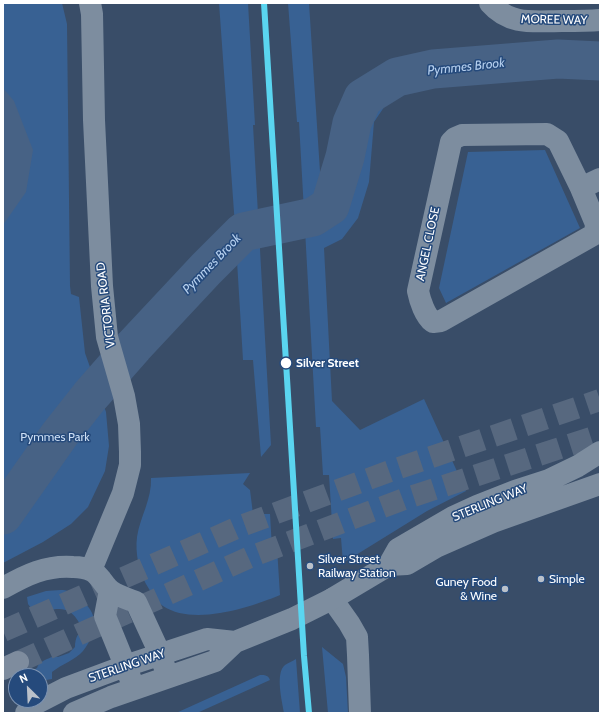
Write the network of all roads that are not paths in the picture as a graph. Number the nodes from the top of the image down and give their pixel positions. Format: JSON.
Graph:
{"nodes":[{"id":1,"x":90,"y":3,"type":"edge"},
{"id":2,"x":490,"y":3,"type":"edge"},
{"id":3,"x":600,"y":20,"type":"edge"},
{"id":4,"x":600,"y":179,"type":"edge"},
{"id":5,"x":581,"y":188,"type":"junction"},
{"id":6,"x":600,"y":452,"type":"edge"},
{"id":7,"x":600,"y":484,"type":"edge"},
{"id":8,"x":389,"y":565,"type":"junction"},
{"id":9,"x":91,"y":570,"type":"junction"},
{"id":10,"x":3,"y":588,"type":"edge"},
{"id":11,"x":110,"y":590,"type":"junction"},
{"id":12,"x":332,"y":599,"type":"junction"},
{"id":13,"x":234,"y":642,"type":"junction"},
{"id":14,"x":160,"y":654,"type":"junction"},
{"id":15,"x":125,"y":666,"type":"junction"},
{"id":16,"x":168,"y":677,"type":"junction"},
{"id":17,"x":135,"y":688,"type":"junction"},
{"id":18,"x":26,"y":713,"type":"edge"},
{"id":19,"x":74,"y":713,"type":"edge"},
{"id":20,"x":360,"y":713,"type":"edge"}],
"edges":[{"from":1,"to":9,"type":"street","name":"VICTORIA ROAD"},
{"from":2,"to":3,"type":"street","name":"MOREE WAY"},
{"from":4,"to":5,"type":"street"},
{"from":5,"to":5,"type":"street","name":"ANGEL CLOSE"},
{"from":6,"to":8,"type":"street","name":"STERLING WAY"},
{"from":7,"to":8,"type":"street","name":"STERLING WAY"},
{"from":8,"to":12,"type":"street","name":"STERLING WAY"},
{"from":9,"to":10,"type":"street"},
{"from":9,"to":11,"type":"street"},
{"from":11,"to":14,"type":"street"},
{"from":11,"to":15,"type":"street"},
{"from":12,"to":13,"type":"street","name":"STERLING WAY"},
{"from":12,"to":20,"type":"street"},
{"from":13,"to":14,"type":"street","name":"STERLING WAY"},
{"from":13,"to":16,"type":"street","name":"STERLING WAY"},
{"from":14,"to":15,"type":"street","name":"STERLING WAY"},
{"from":14,"to":16,"type":"street"},
{"from":15,"to":17,"type":"street"},
{"from":15,"to":18,"type":"street","name":"STERLING WAY"},
{"from":16,"to":17,"type":"street","name":"STERLING WAY"},
{"from":17,"to":19,"type":"street","name":"STERLING WAY"}]}
